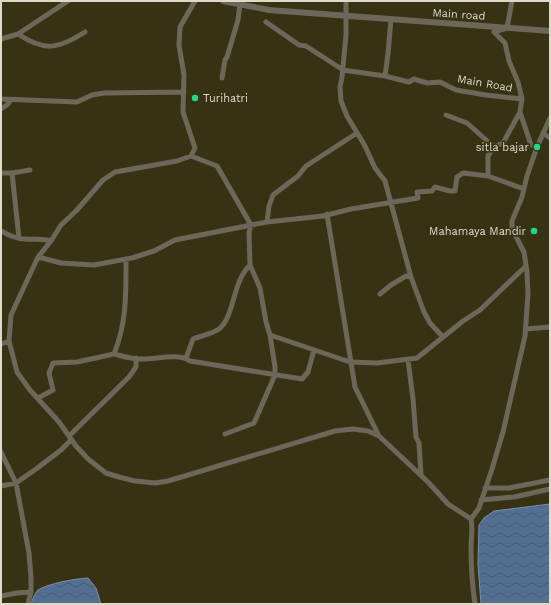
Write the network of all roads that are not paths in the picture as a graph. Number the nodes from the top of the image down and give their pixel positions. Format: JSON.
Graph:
{"nodes":[{"id":1,"x":68,"y":1,"type":"edge"},
{"id":2,"x":195,"y":1,"type":"edge"},
{"id":3,"x":224,"y":1,"type":"edge"},
{"id":4,"x":346,"y":1,"type":"edge"},
{"id":5,"x":512,"y":1,"type":"edge"},
{"id":6,"x":240,"y":4,"type":"junction"},
{"id":7,"x":346,"y":16,"type":"junction"},
{"id":8,"x":391,"y":19,"type":"junction"},
{"id":9,"x":266,"y":22,"type":"dead end"},
{"id":10,"x":507,"y":28,"type":"junction"},
{"id":11,"x":550,"y":31,"type":"edge"},
{"id":12,"x":85,"y":32,"type":"dead end"},
{"id":13,"x":18,"y":34,"type":"junction"},
{"id":14,"x":1,"y":39,"type":"edge"},
{"id":15,"x":343,"y":70,"type":"junction"},
{"id":16,"x":385,"y":76,"type":"junction"},
{"id":17,"x":222,"y":78,"type":"dead end"},
{"id":18,"x":184,"y":92,"type":"junction"},
{"id":19,"x":1,"y":99,"type":"edge"},
{"id":20,"x":522,"y":99,"type":"junction"},
{"id":21,"x":11,"y":100,"type":"junction"},
{"id":22,"x":1,"y":108,"type":"edge"},
{"id":23,"x":520,"y":112,"type":"junction"},
{"id":24,"x":446,"y":115,"type":"dead end"},
{"id":25,"x":550,"y":118,"type":"edge"},
{"id":26,"x":357,"y":133,"type":"junction"},
{"id":27,"x":543,"y":133,"type":"junction"},
{"id":28,"x":550,"y":138,"type":"edge"},
{"id":29,"x":494,"y":147,"type":"junction"},
{"id":30,"x":537,"y":147,"type":"junction"},
{"id":31,"x":191,"y":156,"type":"junction"},
{"id":32,"x":30,"y":170,"type":"dead end"},
{"id":33,"x":1,"y":173,"type":"edge"},
{"id":34,"x":12,"y":173,"type":"junction"},
{"id":35,"x":488,"y":176,"type":"junction"},
{"id":36,"x":524,"y":189,"type":"junction"},
{"id":37,"x":391,"y":201,"type":"junction"},
{"id":38,"x":327,"y":214,"type":"junction"},
{"id":39,"x":267,"y":222,"type":"junction"},
{"id":40,"x":251,"y":225,"type":"junction"},
{"id":41,"x":1,"y":230,"type":"edge"},
{"id":42,"x":19,"y":238,"type":"junction"},
{"id":43,"x":51,"y":241,"type":"junction"},
{"id":44,"x":38,"y":257,"type":"junction"},
{"id":45,"x":126,"y":259,"type":"junction"},
{"id":46,"x":250,"y":265,"type":"junction"},
{"id":47,"x":526,"y":266,"type":"junction"},
{"id":48,"x":411,"y":278,"type":"junction"},
{"id":49,"x":380,"y":294,"type":"dead end"},
{"id":50,"x":550,"y":326,"type":"edge"},
{"id":51,"x":526,"y":329,"type":"junction"},
{"id":52,"x":270,"y":335,"type":"junction"},
{"id":53,"x":443,"y":337,"type":"junction"},
{"id":54,"x":9,"y":341,"type":"junction"},
{"id":55,"x":1,"y":344,"type":"edge"},
{"id":56,"x":314,"y":350,"type":"junction"},
{"id":57,"x":114,"y":354,"type":"junction"},
{"id":58,"x":136,"y":358,"type":"junction"},
{"id":59,"x":186,"y":358,"type":"junction"},
{"id":60,"x":408,"y":360,"type":"junction"},
{"id":61,"x":350,"y":362,"type":"junction"},
{"id":62,"x":275,"y":375,"type":"junction"},
{"id":63,"x":38,"y":398,"type":"junction"},
{"id":64,"x":225,"y":434,"type":"dead end"},
{"id":65,"x":379,"y":436,"type":"junction"},
{"id":66,"x":70,"y":438,"type":"junction"},
{"id":67,"x":1,"y":452,"type":"edge"},
{"id":68,"x":421,"y":475,"type":"junction"},
{"id":69,"x":550,"y":480,"type":"edge"},
{"id":70,"x":16,"y":483,"type":"junction"},
{"id":71,"x":1,"y":486,"type":"edge"},
{"id":72,"x":485,"y":488,"type":"junction"},
{"id":73,"x":550,"y":489,"type":"edge"},
{"id":74,"x":481,"y":500,"type":"junction"},
{"id":75,"x":471,"y":519,"type":"junction"},
{"id":76,"x":31,"y":592,"type":"junction"},
{"id":77,"x":1,"y":596,"type":"edge"},
{"id":78,"x":28,"y":604,"type":"edge"},
{"id":79,"x":475,"y":604,"type":"edge"}],
"edges":[{"from":1,"to":13,"type":"street"},
{"from":2,"to":18,"type":"street"},
{"from":3,"to":6,"type":"street","name":"Main road"},
{"from":4,"to":7,"type":"street"},
{"from":5,"to":10,"type":"street"},
{"from":6,"to":7,"type":"street","name":"Main road"},
{"from":6,"to":17,"type":"street"},
{"from":7,"to":8,"type":"street","name":"Main road"},
{"from":7,"to":15,"type":"street"},
{"from":8,"to":10,"type":"street","name":"Main road"},
{"from":8,"to":16,"type":"street"},
{"from":9,"to":15,"type":"street"},
{"from":10,"to":11,"type":"street","name":"Main road"},
{"from":10,"to":20,"type":"street"},
{"from":12,"to":13,"type":"street"},
{"from":13,"to":14,"type":"street"},
{"from":15,"to":16,"type":"street","name":"Main Road"},
{"from":15,"to":26,"type":"street"},
{"from":16,"to":20,"type":"street","name":"Main Road"},
{"from":18,"to":21,"type":"street"},
{"from":18,"to":31,"type":"street"},
{"from":19,"to":21,"type":"street"},
{"from":20,"to":23,"type":"street"},
{"from":21,"to":22,"type":"street"},
{"from":23,"to":29,"type":"street"},
{"from":23,"to":30,"type":"street"},
{"from":24,"to":29,"type":"street"},
{"from":25,"to":27,"type":"street"},
{"from":26,"to":37,"type":"street"},
{"from":26,"to":39,"type":"street"},
{"from":27,"to":28,"type":"street"},
{"from":27,"to":30,"type":"street"},
{"from":29,"to":35,"type":"street"},
{"from":30,"to":36,"type":"street"},
{"from":31,"to":40,"type":"street"},
{"from":31,"to":43,"type":"street"},
{"from":32,"to":34,"type":"street"},
{"from":33,"to":34,"type":"street"},
{"from":34,"to":42,"type":"street"},
{"from":35,"to":36,"type":"street"},
{"from":35,"to":37,"type":"street"},
{"from":36,"to":47,"type":"street"},
{"from":37,"to":38,"type":"street"},
{"from":37,"to":48,"type":"street"},
{"from":38,"to":39,"type":"street"},
{"from":38,"to":61,"type":"street"},
{"from":39,"to":40,"type":"street"},
{"from":40,"to":45,"type":"street"},
{"from":40,"to":46,"type":"street"},
{"from":41,"to":42,"type":"street"},
{"from":42,"to":43,"type":"street"},
{"from":43,"to":44,"type":"street"},
{"from":44,"to":45,"type":"street"},
{"from":44,"to":54,"type":"street"},
{"from":45,"to":57,"type":"street"},
{"from":46,"to":52,"type":"street"},
{"from":46,"to":59,"type":"street"},
{"from":47,"to":51,"type":"street"},
{"from":47,"to":53,"type":"street"},
{"from":48,"to":49,"type":"street"},
{"from":48,"to":53,"type":"street"},
{"from":50,"to":51,"type":"street"},
{"from":51,"to":72,"type":"street"},
{"from":52,"to":56,"type":"street"},
{"from":52,"to":62,"type":"street"},
{"from":53,"to":60,"type":"street"},
{"from":54,"to":55,"type":"street"},
{"from":54,"to":63,"type":"street"},
{"from":56,"to":61,"type":"street"},
{"from":56,"to":62,"type":"street"},
{"from":57,"to":58,"type":"street"},
{"from":57,"to":63,"type":"street"},
{"from":58,"to":59,"type":"street"},
{"from":58,"to":66,"type":"street"},
{"from":59,"to":62,"type":"street"},
{"from":60,"to":61,"type":"street"},
{"from":60,"to":68,"type":"street"},
{"from":61,"to":65,"type":"street"},
{"from":62,"to":64,"type":"street"},
{"from":63,"to":66,"type":"street"},
{"from":65,"to":66,"type":"street"},
{"from":65,"to":68,"type":"street"},
{"from":66,"to":70,"type":"street"},
{"from":67,"to":70,"type":"street"},
{"from":68,"to":75,"type":"street"},
{"from":69,"to":72,"type":"street"},
{"from":70,"to":71,"type":"street"},
{"from":70,"to":76,"type":"street"},
{"from":72,"to":74,"type":"street"},
{"from":73,"to":74,"type":"street"},
{"from":74,"to":75,"type":"street"},
{"from":75,"to":79,"type":"street"},
{"from":76,"to":77,"type":"street"},
{"from":76,"to":78,"type":"street"}]}
